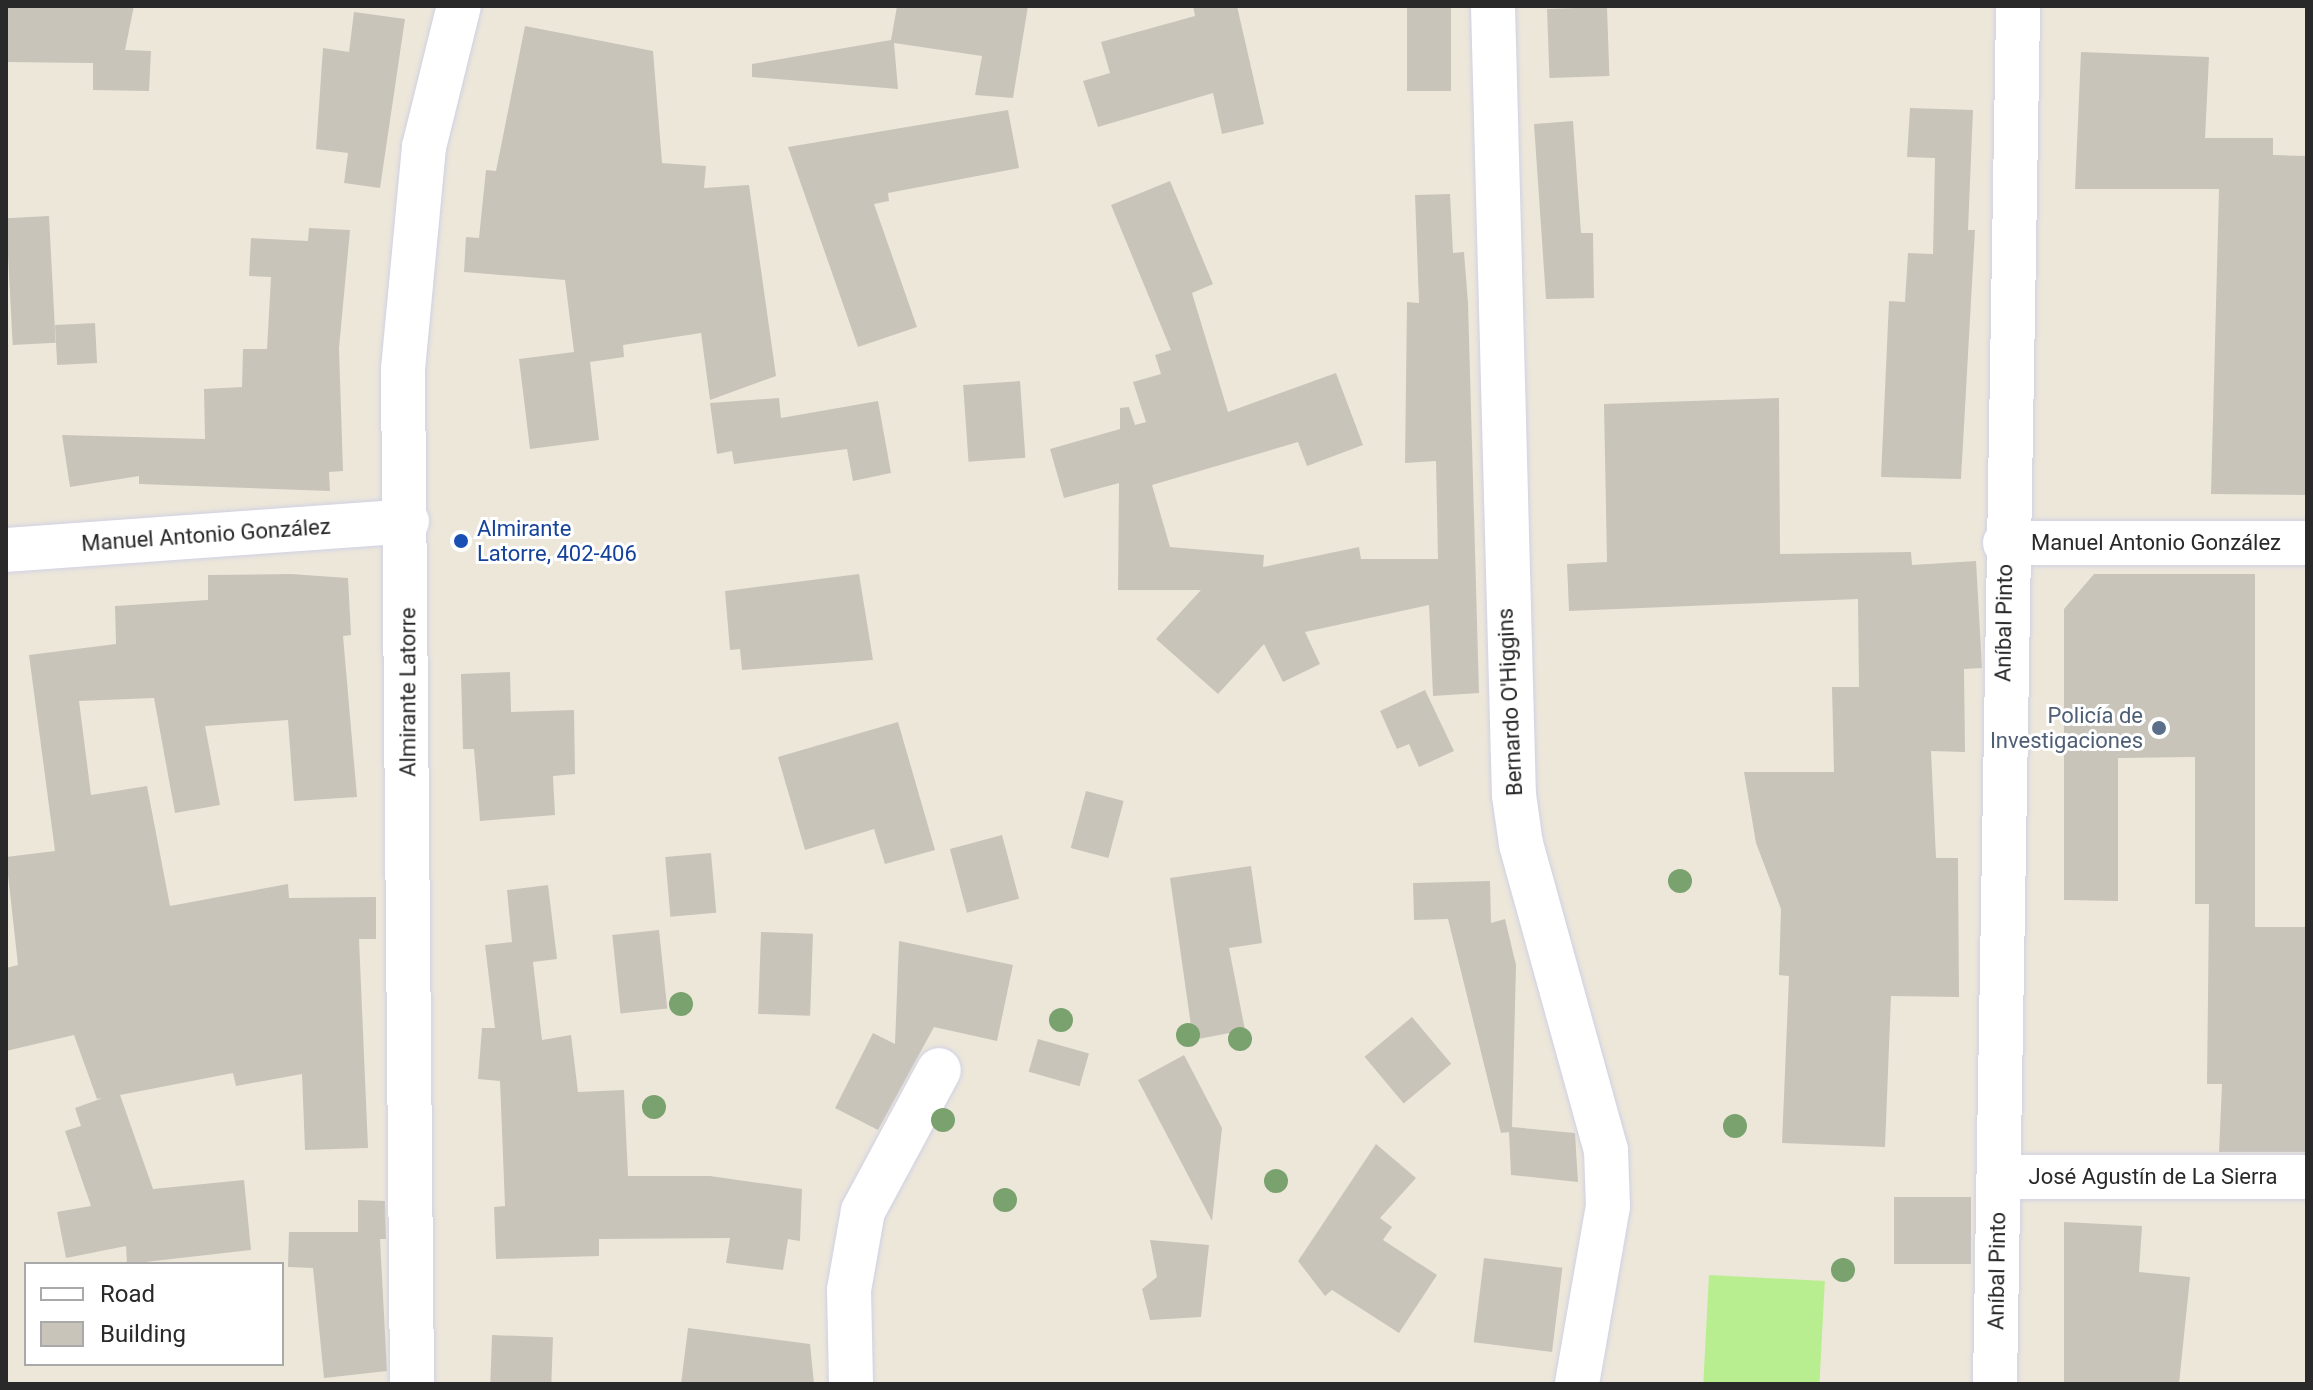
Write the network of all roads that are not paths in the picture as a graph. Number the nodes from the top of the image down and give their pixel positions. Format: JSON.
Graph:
{"nodes":[{"id":1,"x":458,"y":6,"type":"edge"},
{"id":2,"x":1493,"y":6,"type":"edge"},
{"id":3,"x":2018,"y":6,"type":"edge"},
{"id":4,"x":407,"y":521,"type":"junction"},
{"id":5,"x":2005,"y":543,"type":"junction"},
{"id":6,"x":2307,"y":543,"type":"edge"},
{"id":7,"x":6,"y":550,"type":"edge"},
{"id":8,"x":939,"y":1070,"type":"dead end"},
{"id":9,"x":1999,"y":1177,"type":"junction"},
{"id":10,"x":2307,"y":1177,"type":"edge"},
{"id":11,"x":412,"y":1384,"type":"edge"},
{"id":12,"x":851,"y":1384,"type":"edge"},
{"id":13,"x":1577,"y":1384,"type":"edge"},
{"id":14,"x":1995,"y":1384,"type":"edge"}],
"edges":[{"from":1,"to":4,"type":"main road","name":"Almirante Latorre"},
{"from":2,"to":13,"type":"main road","name":"Bernardo O'Higgins"},
{"from":3,"to":5,"type":"main road","name":"Aníbal Pinto"},
{"from":4,"to":7,"type":"main road","name":"Manuel Antonio González"},
{"from":4,"to":11,"type":"main road","name":"Almirante Latorre"},
{"from":5,"to":6,"type":"main road","name":"Manuel Antonio González"},
{"from":5,"to":9,"type":"main road","name":"Aníbal Pinto"},
{"from":8,"to":12,"type":"main road"},
{"from":9,"to":10,"type":"main road","name":"José Agustín de La Sierra"},
{"from":9,"to":14,"type":"main road","name":"Aníbal Pinto"}]}
